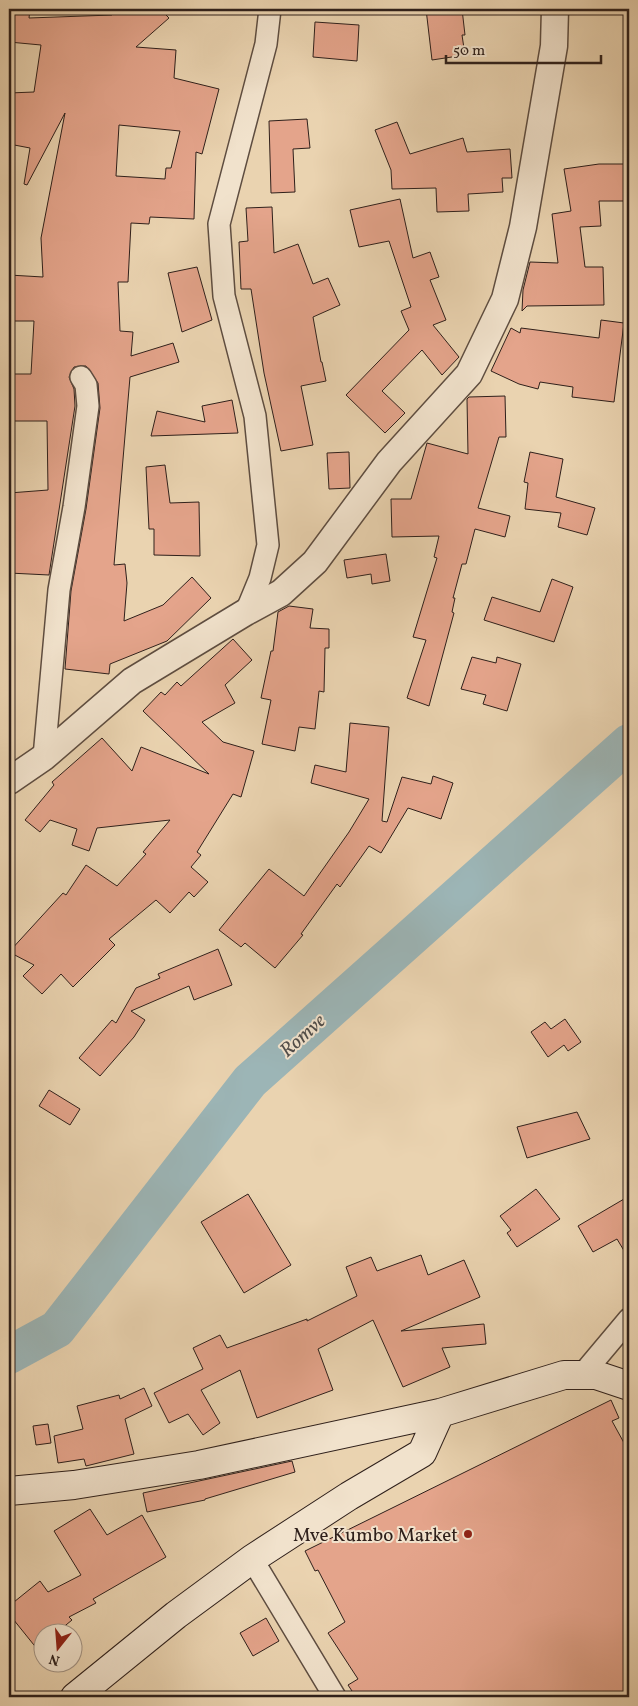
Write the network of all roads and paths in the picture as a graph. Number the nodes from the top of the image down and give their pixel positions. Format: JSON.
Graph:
{"nodes":[{"id":1,"x":270,"y":9,"type":"edge"},
{"id":2,"x":555,"y":9,"type":"edge"},
{"id":3,"x":81,"y":376,"type":"dead end"},
{"id":4,"x":246,"y":612,"type":"junction"},
{"id":5,"x":44,"y":757,"type":"junction"},
{"id":6,"x":9,"y":781,"type":"edge"},
{"id":7,"x":629,"y":1319,"type":"edge"},
{"id":8,"x":582,"y":1375,"type":"junction"},
{"id":9,"x":629,"y":1386,"type":"edge"},
{"id":10,"x":440,"y":1413,"type":"junction"},
{"id":11,"x":9,"y":1491,"type":"edge"},
{"id":12,"x":252,"y":1559,"type":"junction"},
{"id":13,"x":76,"y":1697,"type":"edge"},
{"id":14,"x":335,"y":1697,"type":"edge"}],
"edges":[{"from":1,"to":4,"type":"street"},
{"from":2,"to":4,"type":"street"},
{"from":3,"to":5,"type":"street"},
{"from":4,"to":5,"type":"street"},
{"from":5,"to":6,"type":"street"},
{"from":7,"to":8,"type":"street"},
{"from":8,"to":9,"type":"main road"},
{"from":8,"to":10,"type":"main road"},
{"from":10,"to":11,"type":"main road"},
{"from":10,"to":12,"type":"main road"},
{"from":12,"to":13,"type":"main road"},
{"from":12,"to":14,"type":"street"}]}
